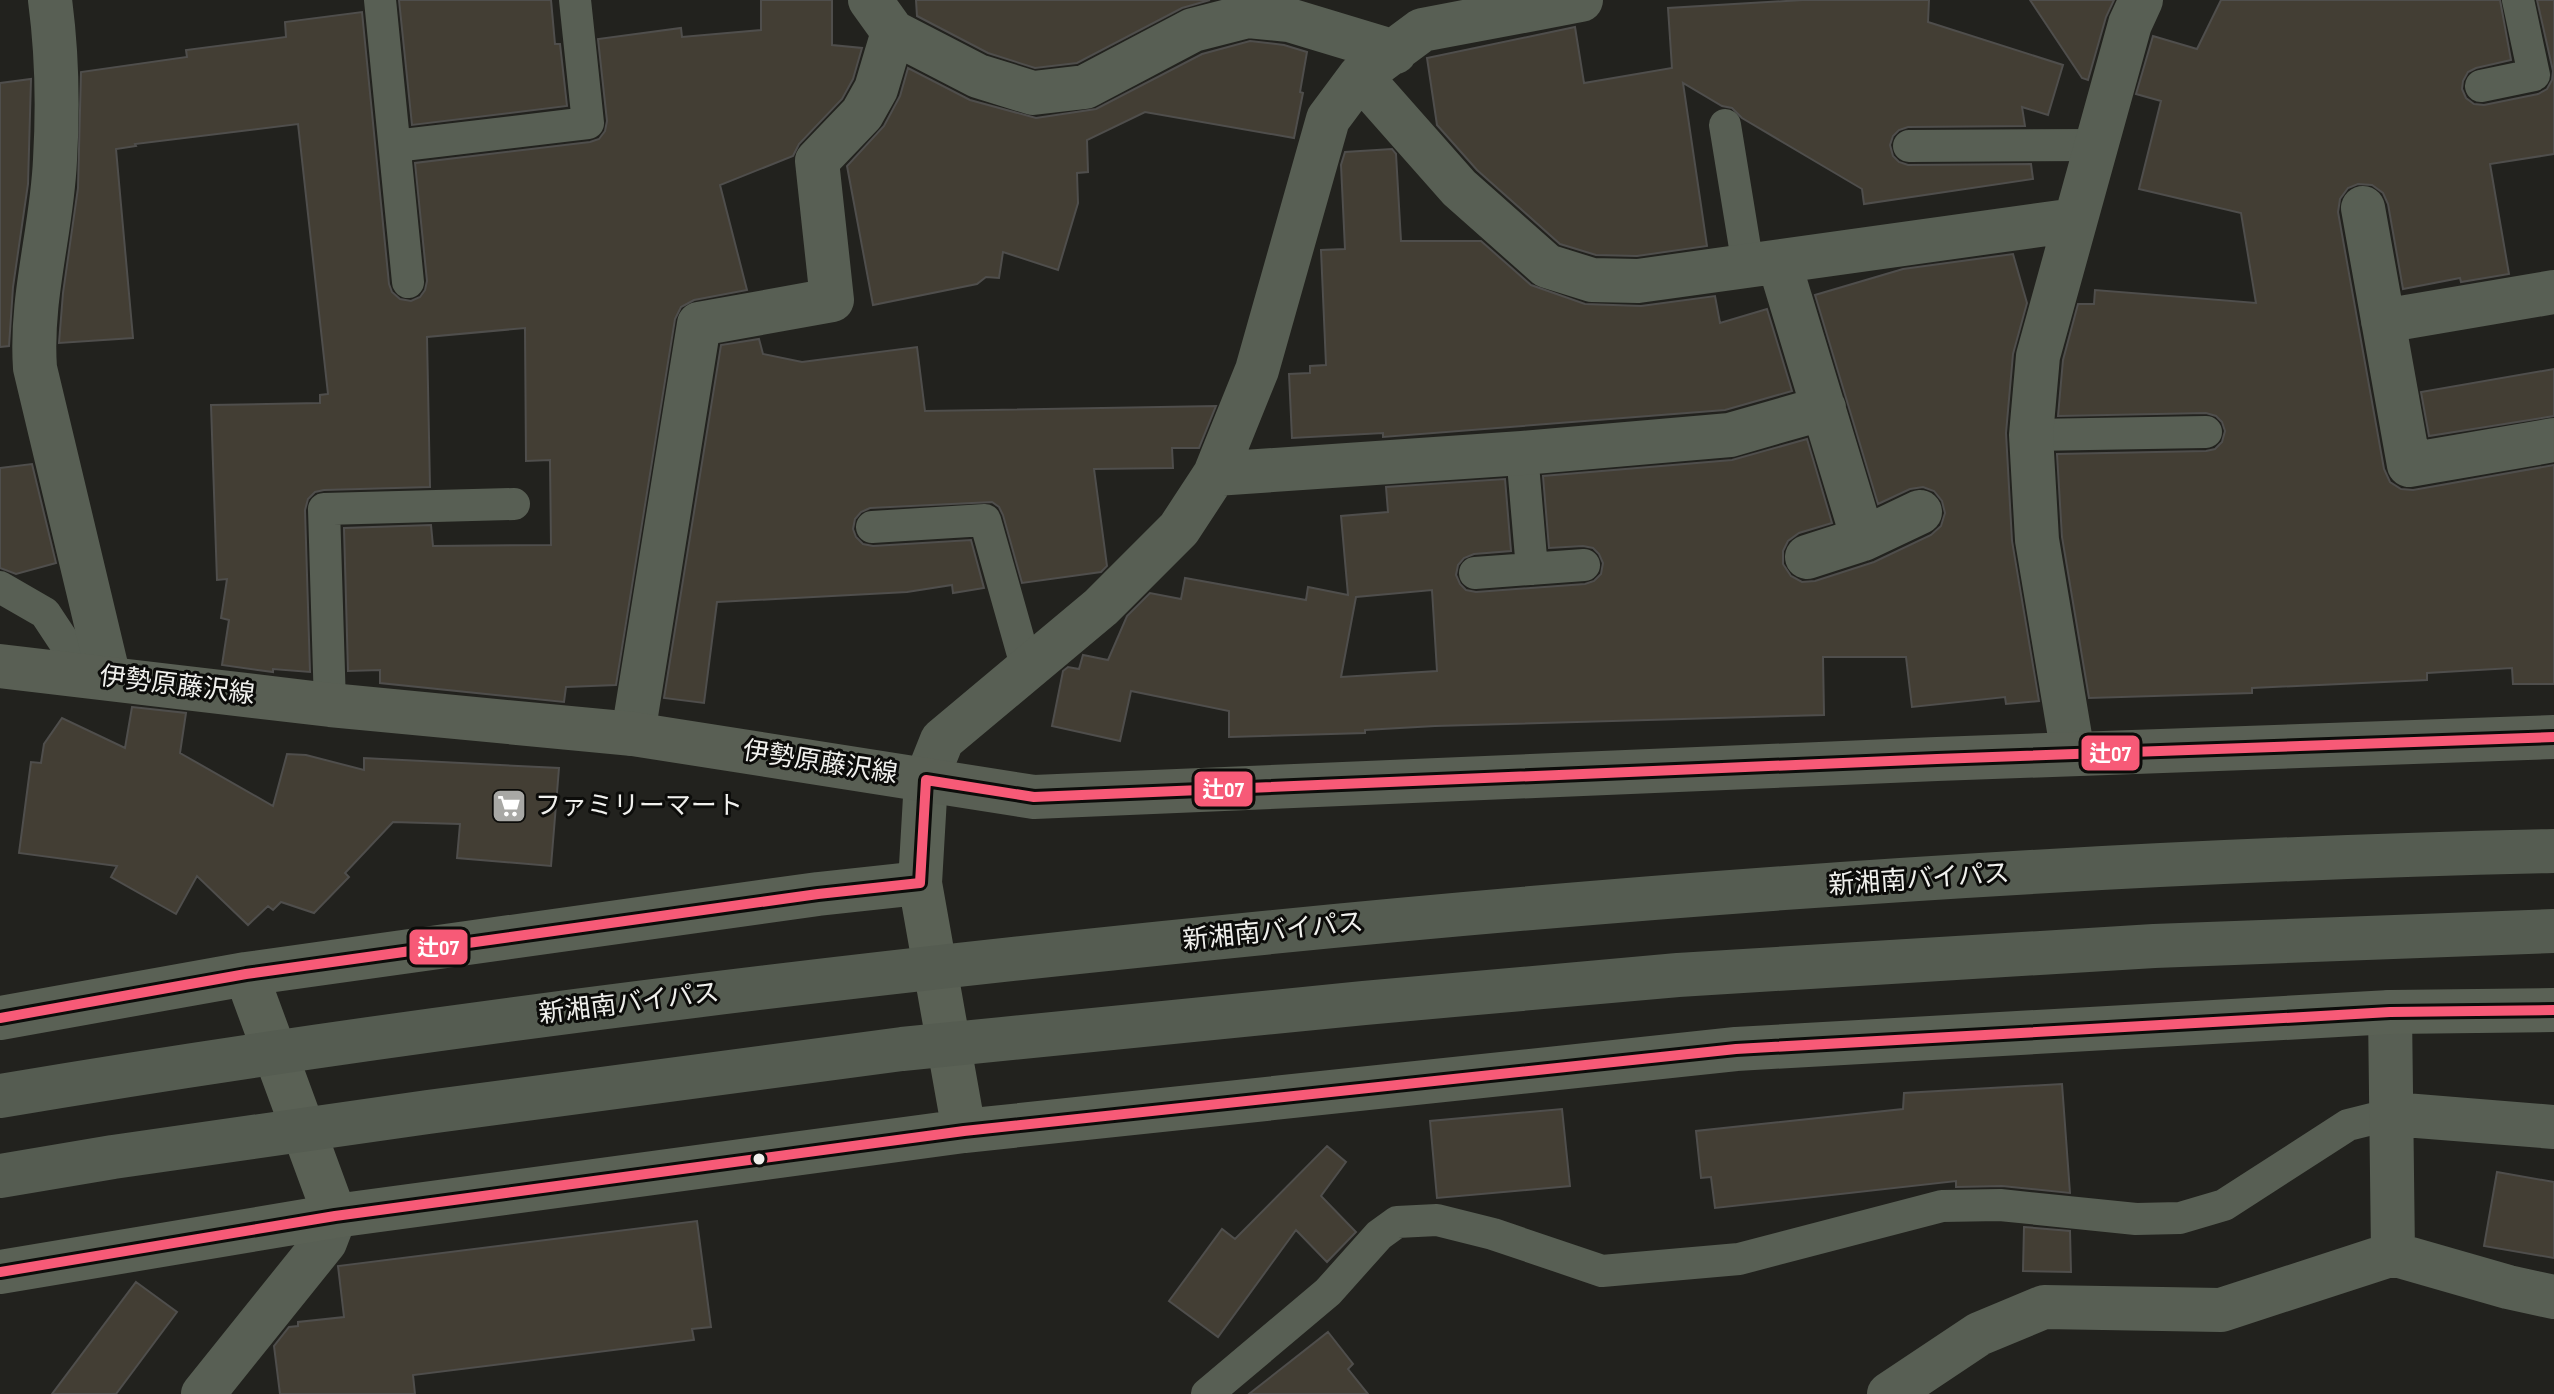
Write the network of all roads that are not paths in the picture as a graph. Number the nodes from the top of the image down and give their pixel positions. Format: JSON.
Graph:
{"nodes":[{"id":1,"x":50,"y":0,"type":"edge"},
{"id":2,"x":380,"y":0,"type":"edge"},
{"id":3,"x":575,"y":0,"type":"edge"},
{"id":4,"x":1581,"y":0,"type":"edge"},
{"id":5,"x":2141,"y":0,"type":"edge"},
{"id":6,"x":2518,"y":0,"type":"edge"},
{"id":7,"x":882,"y":16,"type":"edge"},
{"id":8,"x":1412,"y":27,"type":"edge"},
{"id":9,"x":1360,"y":76,"type":"junction"},
{"id":10,"x":2481,"y":86,"type":"dead end"},
{"id":11,"x":1725,"y":125,"type":"dead end"},
{"id":12,"x":2097,"y":145,"type":"junction"},
{"id":13,"x":395,"y":146,"type":"junction"},
{"id":14,"x":1909,"y":146,"type":"dead end"},
{"id":15,"x":2363,"y":208,"type":"dead end"},
{"id":16,"x":2075,"y":220,"type":"junction"},
{"id":17,"x":1764,"y":264,"type":"junction"},
{"id":18,"x":408,"y":282,"type":"dead end"},
{"id":19,"x":2554,"y":292,"type":"edge"},
{"id":20,"x":2383,"y":321,"type":"junction"},
{"id":21,"x":1824,"y":408,"type":"junction"},
{"id":22,"x":2206,"y":432,"type":"dead end"},
{"id":23,"x":2031,"y":435,"type":"junction"},
{"id":24,"x":2554,"y":440,"type":"edge"},
{"id":25,"x":1522,"y":453,"type":"junction"},
{"id":26,"x":1215,"y":474,"type":"junction"},
{"id":27,"x":514,"y":504,"type":"dead end"},
{"id":28,"x":1920,"y":512,"type":"dead end"},
{"id":29,"x":872,"y":527,"type":"dead end"},
{"id":30,"x":1863,"y":539,"type":"junction"},
{"id":31,"x":1807,"y":557,"type":"dead end"},
{"id":32,"x":1584,"y":565,"type":"dead end"},
{"id":33,"x":1532,"y":569,"type":"junction"},
{"id":34,"x":1475,"y":573,"type":"dead end"},
{"id":35,"x":0,"y":587,"type":"edge"},
{"id":36,"x":0,"y":666,"type":"edge"},
{"id":37,"x":1027,"y":669,"type":"junction"},
{"id":38,"x":98,"y":676,"type":"junction"},
{"id":39,"x":330,"y":705,"type":"junction"},
{"id":40,"x":633,"y":734,"type":"junction"},
{"id":41,"x":2554,"y":737,"type":"edge"},
{"id":42,"x":2073,"y":754,"type":"junction"},
{"id":43,"x":926,"y":780,"type":"junction"},
{"id":44,"x":2554,"y":851,"type":"edge"},
{"id":45,"x":920,"y":883,"type":"junction"},
{"id":46,"x":2554,"y":931,"type":"edge"},
{"id":47,"x":246,"y":974,"type":"junction"},
{"id":48,"x":2554,"y":1010,"type":"edge"},
{"id":49,"x":2390,"y":1012,"type":"junction"},
{"id":50,"x":0,"y":1018,"type":"edge"},
{"id":51,"x":0,"y":1096,"type":"edge"},
{"id":52,"x":2392,"y":1114,"type":"junction"},
{"id":53,"x":2554,"y":1127,"type":"edge"},
{"id":54,"x":964,"y":1131,"type":"junction"},
{"id":55,"x":0,"y":1176,"type":"edge"},
{"id":56,"x":335,"y":1216,"type":"junction"},
{"id":57,"x":2393,"y":1254,"type":"junction"},
{"id":58,"x":0,"y":1272,"type":"edge"},
{"id":59,"x":2554,"y":1297,"type":"edge"},
{"id":60,"x":1901,"y":1391,"type":"edge"},
{"id":61,"x":203,"y":1394,"type":"edge"},
{"id":62,"x":1207,"y":1394,"type":"edge"}],
"edges":[{"from":1,"to":38,"type":"street"},
{"from":2,"to":13,"type":"lane"},
{"from":3,"to":13,"type":"lane"},
{"from":4,"to":8,"type":"street"},
{"from":5,"to":12,"type":"street"},
{"from":6,"to":10,"type":"lane"},
{"from":7,"to":8,"type":"street"},
{"from":7,"to":40,"type":"street"},
{"from":8,"to":9,"type":"street"},
{"from":9,"to":17,"type":"street"},
{"from":9,"to":26,"type":"street"},
{"from":11,"to":17,"type":"lane"},
{"from":12,"to":14,"type":"lane"},
{"from":12,"to":16,"type":"street"},
{"from":13,"to":18,"type":"lane"},
{"from":15,"to":20,"type":"street"},
{"from":16,"to":17,"type":"street"},
{"from":16,"to":23,"type":"street"},
{"from":17,"to":21,"type":"street"},
{"from":19,"to":20,"type":"street"},
{"from":20,"to":24,"type":"street"},
{"from":21,"to":25,"type":"street"},
{"from":21,"to":30,"type":"street"},
{"from":22,"to":23,"type":"lane"},
{"from":23,"to":42,"type":"street"},
{"from":25,"to":26,"type":"street"},
{"from":25,"to":33,"type":"lane"},
{"from":26,"to":37,"type":"street"},
{"from":27,"to":39,"type":"lane"},
{"from":28,"to":30,"type":"street"},
{"from":29,"to":37,"type":"lane"},
{"from":30,"to":31,"type":"street"},
{"from":32,"to":33,"type":"lane"},
{"from":33,"to":34,"type":"lane"},
{"from":35,"to":38,"type":"lane"},
{"from":36,"to":38,"type":"main road","name":"伊勢原藤沢線"},
{"from":37,"to":43,"type":"street"},
{"from":38,"to":39,"type":"main road","name":"伊勢原藤沢線"},
{"from":39,"to":40,"type":"main road","name":"伊勢原藤沢線"},
{"from":40,"to":43,"type":"main road","name":"伊勢原藤沢線"},
{"from":41,"to":42,"type":"main road","name":"伊勢原藤沢線"},
{"from":42,"to":43,"type":"main road","name":"伊勢原藤沢線"},
{"from":43,"to":45,"type":"street"},
{"from":44,"to":51,"type":"highway","name":"新湘南バイパス","bridge":true},
{"from":45,"to":47,"type":"street"},
{"from":45,"to":54,"type":"street"},
{"from":46,"to":55,"type":"highway","bridge":true},
{"from":47,"to":50,"type":"street"},
{"from":47,"to":56,"type":"street"},
{"from":48,"to":49,"type":"street"},
{"from":49,"to":52,"type":"street"},
{"from":49,"to":54,"type":"street"},
{"from":52,"to":53,"type":"street"},
{"from":52,"to":57,"type":"street"},
{"from":52,"to":62,"type":"lane"},
{"from":54,"to":56,"type":"street"},
{"from":56,"to":58,"type":"street"},
{"from":56,"to":61,"type":"street"},
{"from":57,"to":59,"type":"street"},
{"from":57,"to":60,"type":"street"}]}
